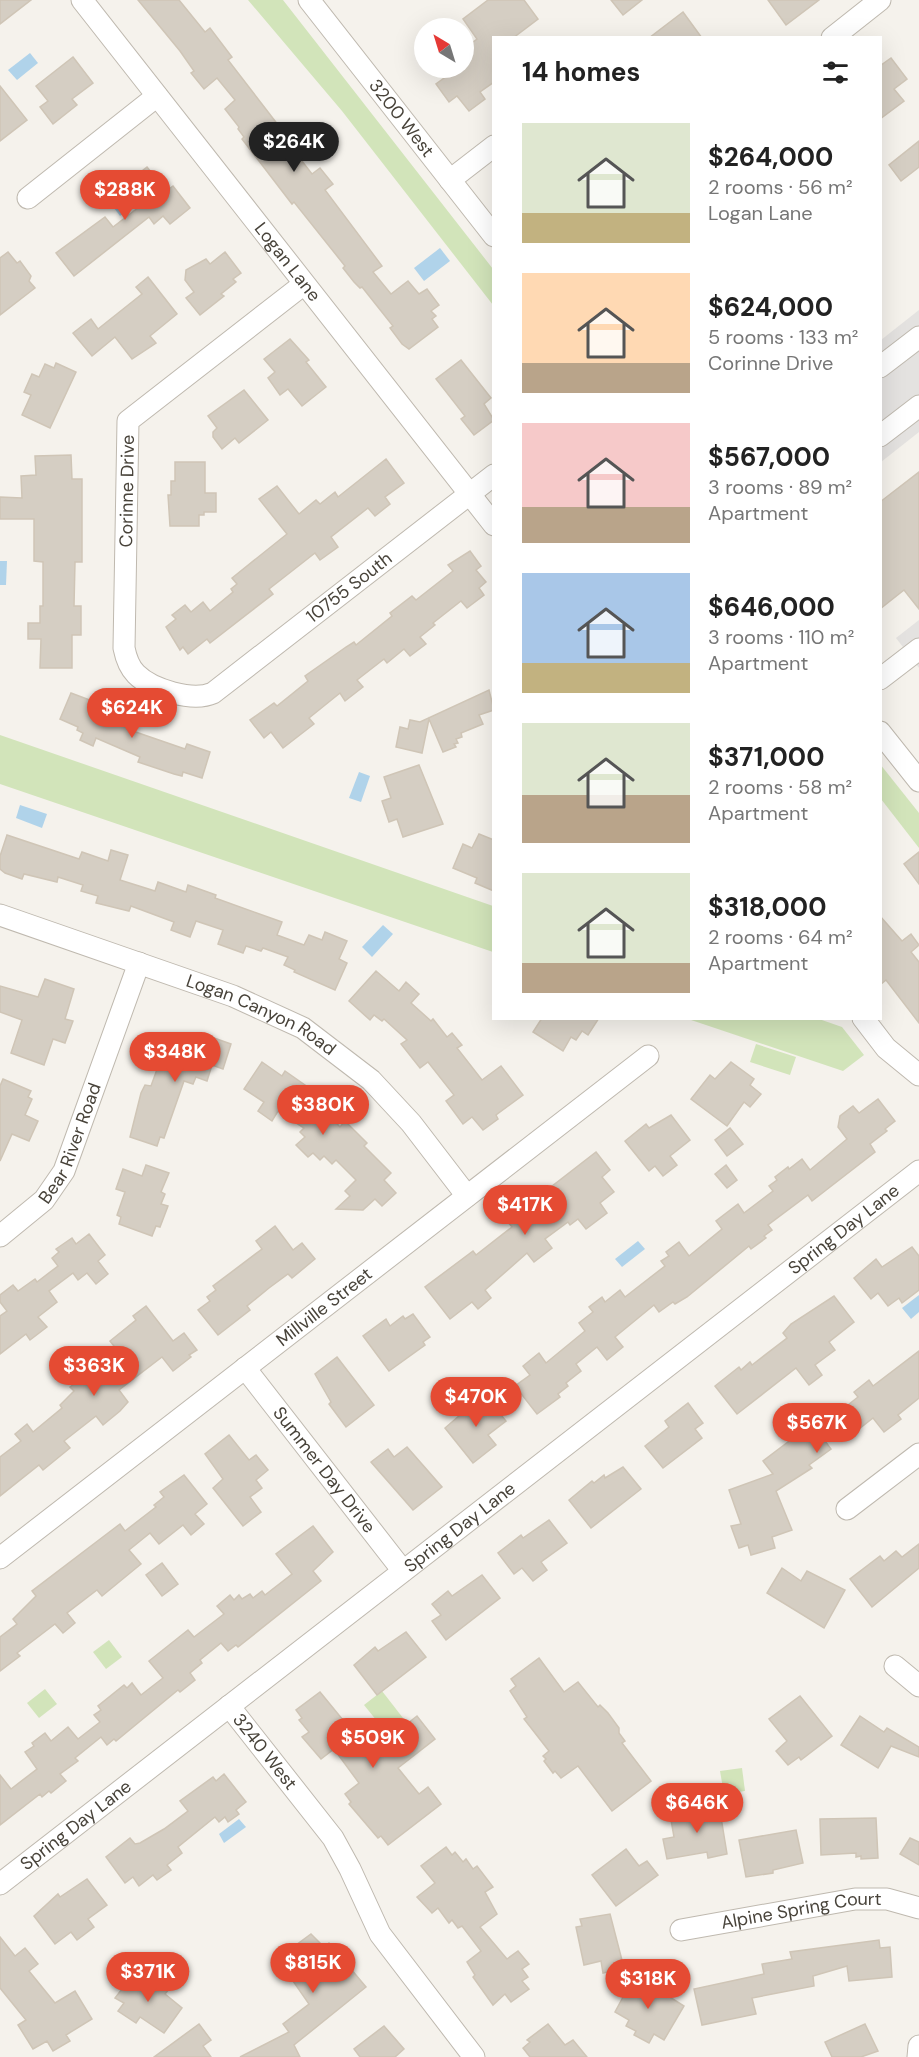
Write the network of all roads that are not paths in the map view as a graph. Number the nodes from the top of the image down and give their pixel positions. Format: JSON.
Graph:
{"nodes":[{"id":1,"x":82,"y":0,"type":"edge"},
{"id":2,"x":309,"y":0,"type":"edge"},
{"id":3,"x":880,"y":0,"type":"edge"},
{"id":4,"x":835,"y":36,"type":"edge"},
{"id":5,"x":157,"y":96,"type":"junction"},
{"id":6,"x":492,"y":148,"type":"edge"},
{"id":7,"x":450,"y":180,"type":"junction"},
{"id":8,"x":28,"y":198,"type":"dead end"},
{"id":9,"x":492,"y":233,"type":"edge"},
{"id":10,"x":304,"y":284,"type":"junction"},
{"id":11,"x":919,"y":337,"type":"edge"},
{"id":12,"x":882,"y":366,"type":"edge"},
{"id":13,"x":919,"y":406,"type":"edge"},
{"id":14,"x":882,"y":434,"type":"edge"},
{"id":15,"x":492,"y":477,"type":"edge"},
{"id":16,"x":469,"y":494,"type":"junction"},
{"id":17,"x":492,"y":523,"type":"edge"},
{"id":18,"x":918,"y":651,"type":"edge"},
{"id":19,"x":882,"y":678,"type":"edge"},
{"id":20,"x":203,"y":696,"type":"joint"},
{"id":21,"x":882,"y":735,"type":"edge"},
{"id":22,"x":919,"y":781,"type":"edge"},
{"id":23,"x":0,"y":915,"type":"edge"},
{"id":24,"x":139,"y":963,"type":"junction"},
{"id":25,"x":865,"y":1020,"type":"edge"},
{"id":26,"x":648,"y":1056,"type":"dead end"},
{"id":27,"x":919,"y":1075,"type":"edge"},
{"id":28,"x":919,"y":1171,"type":"edge"},
{"id":29,"x":467,"y":1196,"type":"junction"},
{"id":30,"x":0,"y":1236,"type":"edge"},
{"id":31,"x":245,"y":1368,"type":"junction"},
{"id":32,"x":919,"y":1454,"type":"edge"},
{"id":33,"x":847,"y":1509,"type":"dead end"},
{"id":34,"x":0,"y":1558,"type":"edge"},
{"id":35,"x":403,"y":1571,"type":"junction"},
{"id":36,"x":895,"y":1666,"type":"dead end"},
{"id":37,"x":919,"y":1686,"type":"edge"},
{"id":38,"x":229,"y":1706,"type":"junction"},
{"id":39,"x":0,"y":1884,"type":"edge"},
{"id":40,"x":919,"y":1908,"type":"edge"},
{"id":41,"x":681,"y":1930,"type":"dead end"},
{"id":42,"x":919,"y":2046,"type":"edge"},
{"id":43,"x":474,"y":2057,"type":"edge"},
{"id":44,"x":918,"y":2057,"type":"edge"}],
"edges":[{"from":1,"to":5,"type":"street","name":"Logan Lane"},
{"from":2,"to":7,"type":"street","name":"3200 West"},
{"from":3,"to":4,"type":"street"},
{"from":5,"to":8,"type":"street"},
{"from":5,"to":10,"type":"street","name":"Logan Lane"},
{"from":6,"to":7,"type":"street"},
{"from":7,"to":9,"type":"street","name":"3200 West"},
{"from":10,"to":16,"type":"street","name":"Logan Lane"},
{"from":10,"to":20,"type":"street","name":"Corinne Drive"},
{"from":11,"to":12,"type":"street"},
{"from":13,"to":14,"type":"street"},
{"from":15,"to":16,"type":"street","name":"10755 South"},
{"from":16,"to":17,"type":"street","name":"Logan Lane"},
{"from":16,"to":20,"type":"street","name":"10755 South"},
{"from":18,"to":19,"type":"street"},
{"from":21,"to":22,"type":"street"},
{"from":23,"to":24,"type":"street","name":"Logan Canyon Road"},
{"from":24,"to":29,"type":"street","name":"Logan Canyon Road"},
{"from":24,"to":30,"type":"street","name":"Bear River Road"},
{"from":25,"to":27,"type":"street"},
{"from":26,"to":29,"type":"street","name":"Millville Street"},
{"from":28,"to":35,"type":"street","name":"Spring Day Lane"},
{"from":29,"to":31,"type":"street","name":"Millville Street"},
{"from":31,"to":34,"type":"street","name":"Millville Street"},
{"from":31,"to":35,"type":"street","name":"Summer Day Drive"},
{"from":32,"to":33,"type":"street"},
{"from":35,"to":38,"type":"street","name":"Spring Day Lane"},
{"from":36,"to":37,"type":"street"},
{"from":38,"to":39,"type":"street","name":"Spring Day Lane"},
{"from":38,"to":43,"type":"street","name":"3240 West"},
{"from":40,"to":41,"type":"street","name":"Alpine Spring Court"},
{"from":42,"to":44,"type":"street"}]}
